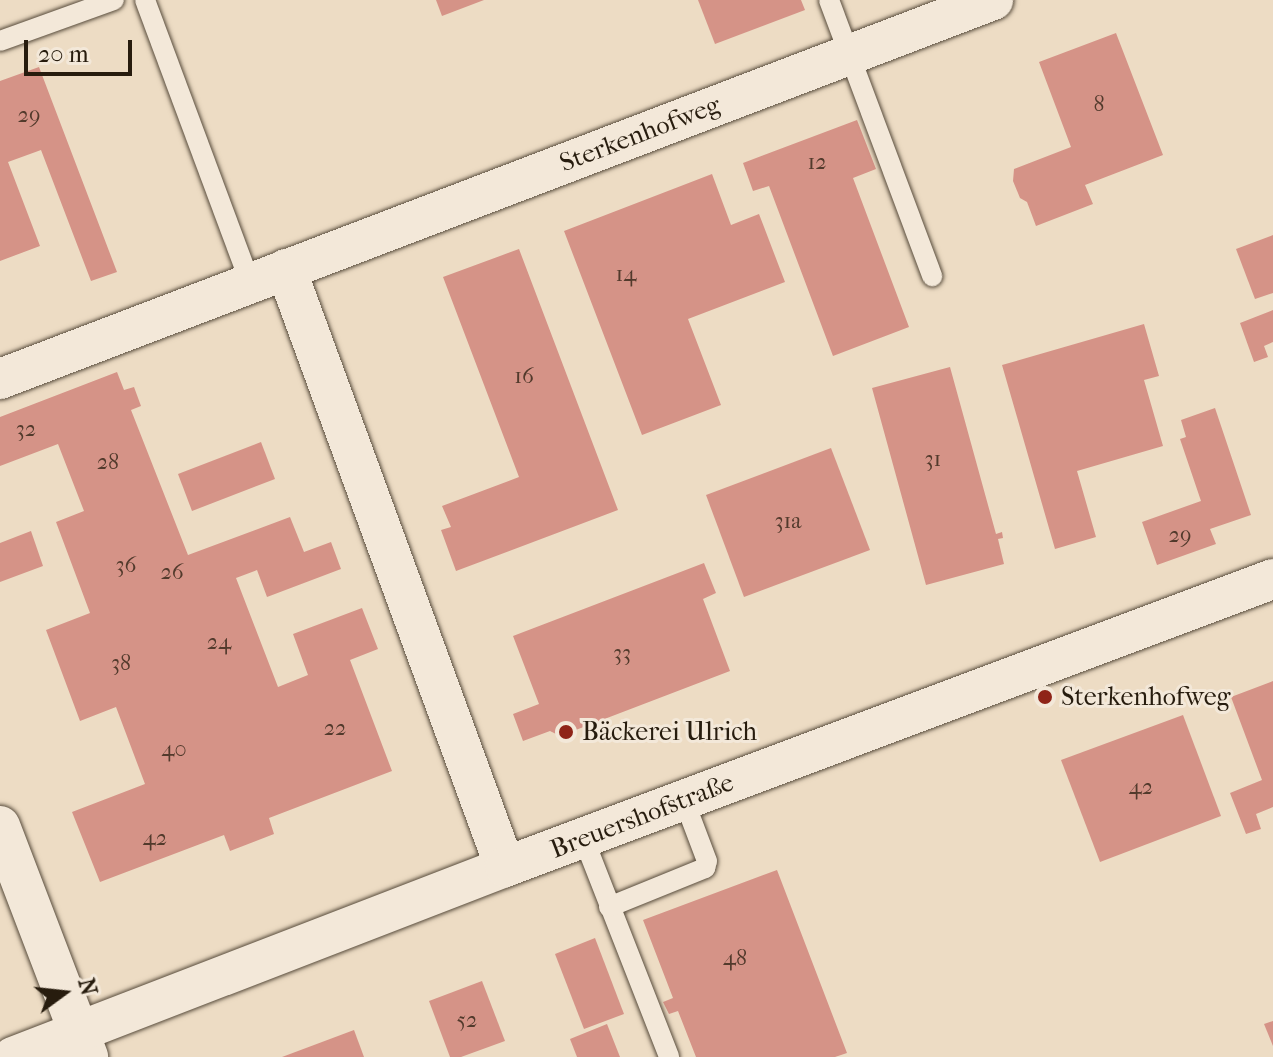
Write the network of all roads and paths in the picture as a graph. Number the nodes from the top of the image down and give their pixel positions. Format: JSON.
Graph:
{"nodes":[{"id":1,"x":114,"y":0,"type":"edge"},
{"id":2,"x":145,"y":0,"type":"edge"},
{"id":3,"x":829,"y":0,"type":"edge"},
{"id":4,"x":993,"y":0,"type":"edge"},
{"id":5,"x":0,"y":41,"type":"edge"},
{"id":6,"x":850,"y":54,"type":"junction"},
{"id":7,"x":286,"y":269,"type":"junction"},
{"id":8,"x":932,"y":276,"type":"dead end"},
{"id":9,"x":250,"y":283,"type":"junction"},
{"id":10,"x":0,"y":379,"type":"edge"},
{"id":11,"x":1273,"y":579,"type":"edge"},
{"id":12,"x":684,"y":800,"type":"junction"},
{"id":13,"x":0,"y":826,"type":"edge"},
{"id":14,"x":583,"y":837,"type":"junction"},
{"id":15,"x":505,"y":867,"type":"junction"},
{"id":16,"x":609,"y":907,"type":"junction"},
{"id":17,"x":84,"y":1045,"type":"edge"},
{"id":18,"x":13,"y":1057,"type":"edge"},
{"id":19,"x":669,"y":1057,"type":"edge"}],
"edges":[{"from":1,"to":5,"type":"lane"},
{"from":2,"to":9,"type":"lane"},
{"from":3,"to":6,"type":"lane"},
{"from":4,"to":6,"type":"street","name":"Sterkenhofweg"},
{"from":6,"to":7,"type":"street","name":"Sterkenhofweg"},
{"from":6,"to":8,"type":"lane"},
{"from":7,"to":9,"type":"street","name":"Sterkenhofweg"},
{"from":7,"to":15,"type":"street"},
{"from":9,"to":10,"type":"street","name":"Sterkenhofweg"},
{"from":11,"to":12,"type":"street","name":"Breuershofstraße"},
{"from":12,"to":14,"type":"street","name":"Breuershofstraße"},
{"from":12,"to":16,"type":"lane"},
{"from":13,"to":17,"type":"street"},
{"from":14,"to":15,"type":"street","name":"Breuershofstraße"},
{"from":14,"to":16,"type":"lane"},
{"from":15,"to":17,"type":"street","name":"Breuershofstraße"},
{"from":16,"to":19,"type":"lane"},
{"from":17,"to":18,"type":"street","name":"Breuershofstraße"}]}
